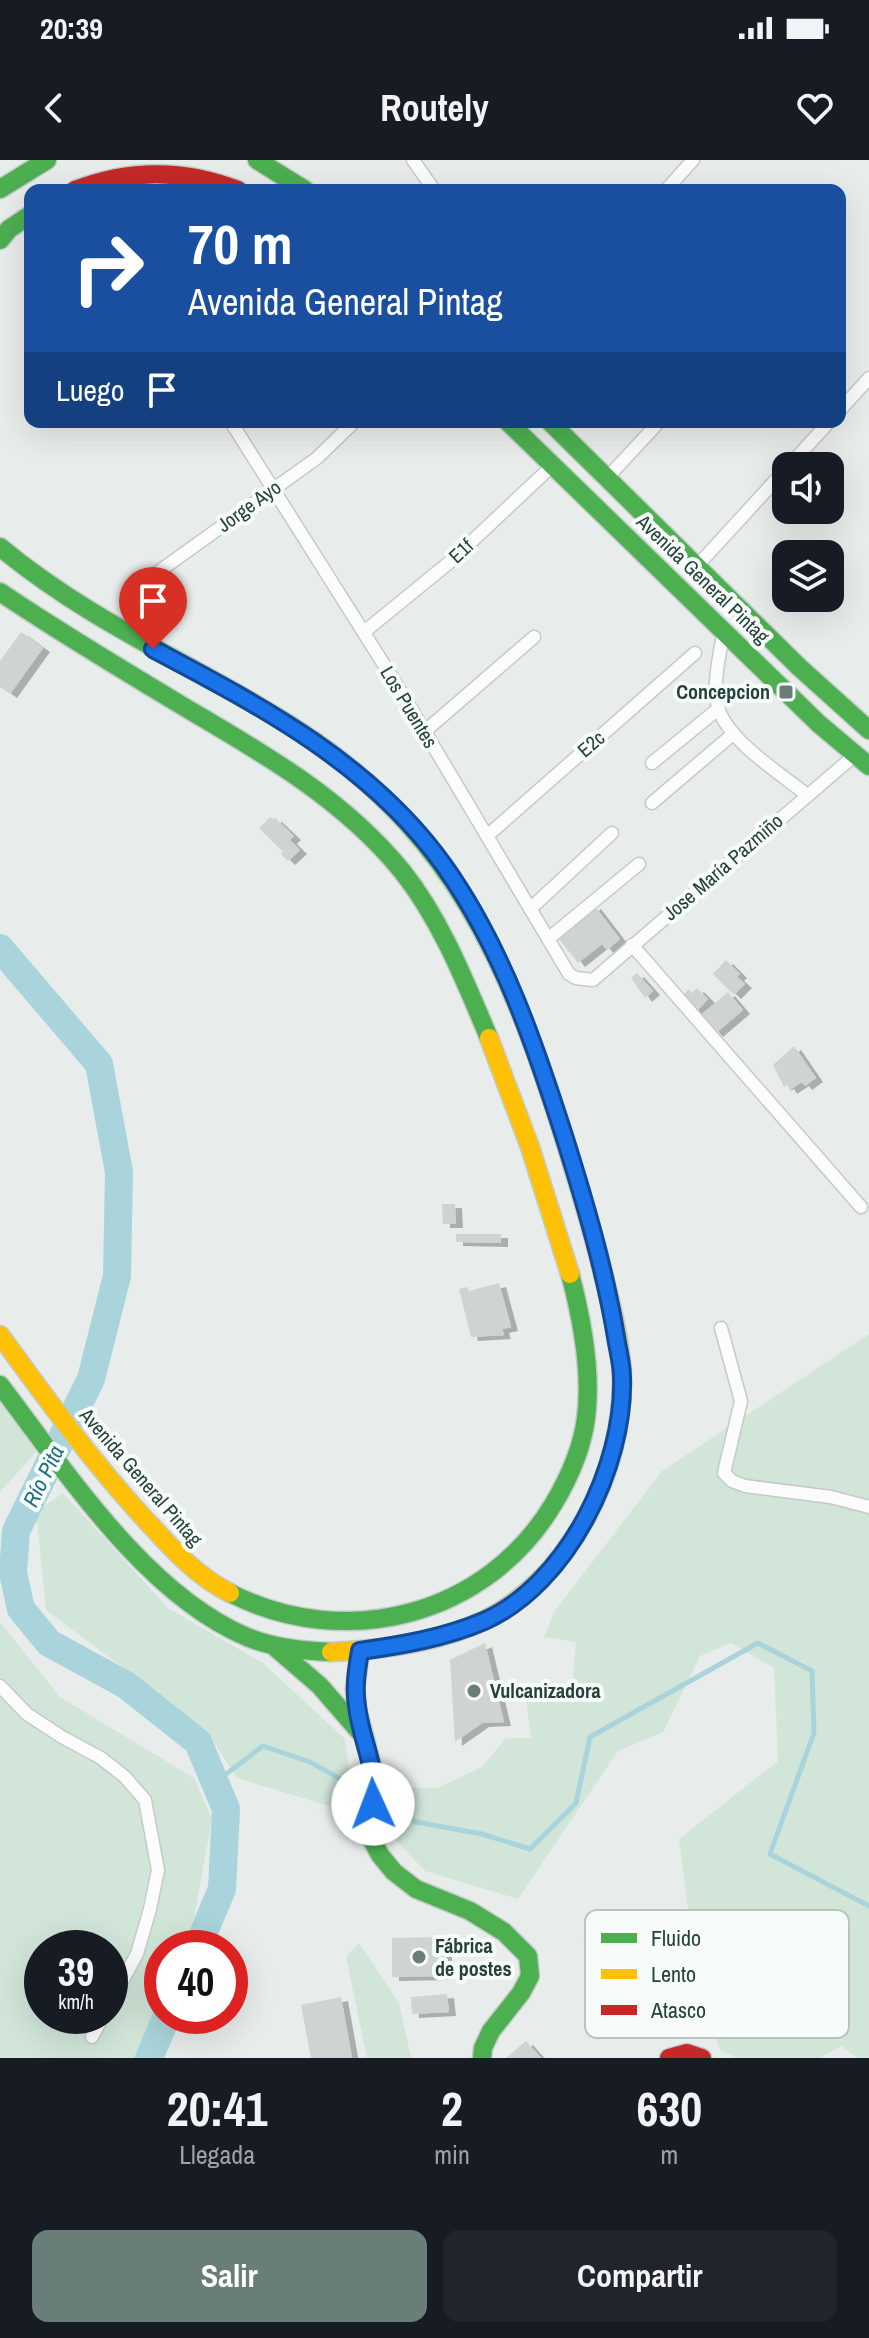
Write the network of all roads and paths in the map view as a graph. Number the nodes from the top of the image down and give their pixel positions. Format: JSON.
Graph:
{"nodes":[{"id":1,"x":47,"y":160,"type":"edge"},
{"id":2,"x":413,"y":160,"type":"edge"},
{"id":3,"x":693,"y":160,"type":"edge"},
{"id":4,"x":262,"y":161,"type":"edge"},
{"id":5,"x":88,"y":184,"type":"edge"},
{"id":6,"x":217,"y":184,"type":"edge"},
{"id":7,"x":296,"y":184,"type":"edge"},
{"id":8,"x":430,"y":184,"type":"edge"},
{"id":9,"x":671,"y":184,"type":"edge"},
{"id":10,"x":0,"y":189,"type":"edge"},
{"id":11,"x":24,"y":219,"type":"edge"},
{"id":12,"x":0,"y":240,"type":"edge"},
{"id":13,"x":869,"y":378,"type":"edge"},
{"id":14,"x":846,"y":403,"type":"edge"},
{"id":15,"x":235,"y":428,"type":"edge"},
{"id":16,"x":348,"y":428,"type":"edge"},
{"id":17,"x":514,"y":428,"type":"edge"},
{"id":18,"x":556,"y":428,"type":"edge"},
{"id":19,"x":573,"y":428,"type":"edge"},
{"id":20,"x":653,"y":428,"type":"edge"},
{"id":21,"x":823,"y":428,"type":"edge"},
{"id":22,"x":801,"y":452,"type":"edge"},
{"id":23,"x":586,"y":456,"type":"junction"},
{"id":24,"x":553,"y":465,"type":"junction"},
{"id":25,"x":607,"y":478,"type":"junction"},
{"id":26,"x":772,"y":484,"type":"edge"},
{"id":27,"x":275,"y":487,"type":"junction"},
{"id":28,"x":0,"y":547,"type":"edge"},
{"id":29,"x":697,"y":566,"type":"junction"},
{"id":30,"x":140,"y":585,"type":"dead end"},
{"id":31,"x":0,"y":592,"type":"edge"},
{"id":32,"x":724,"y":630,"type":"junction"},
{"id":33,"x":364,"y":632,"type":"junction"},
{"id":34,"x":534,"y":637,"type":"dead end"},
{"id":35,"x":695,"y":653,"type":"dead end"},
{"id":36,"x":718,"y":709,"type":"junction"},
{"id":37,"x":869,"y":730,"type":"edge"},
{"id":38,"x":424,"y":732,"type":"junction"},
{"id":39,"x":733,"y":734,"type":"junction"},
{"id":40,"x":862,"y":761,"type":"edge"},
{"id":41,"x":652,"y":763,"type":"dead end"},
{"id":42,"x":807,"y":795,"type":"junction"},
{"id":43,"x":652,"y":803,"type":"dead end"},
{"id":44,"x":612,"y":833,"type":"dead end"},
{"id":45,"x":487,"y":836,"type":"junction"},
{"id":46,"x":639,"y":864,"type":"dead end"},
{"id":47,"x":530,"y":909,"type":"junction"},
{"id":48,"x":548,"y":939,"type":"junction"},
{"id":49,"x":632,"y":945,"type":"junction"},
{"id":50,"x":593,"y":980,"type":"joint"},
{"id":51,"x":861,"y":1207,"type":"dead end"},
{"id":52,"x":721,"y":1328,"type":"dead end"},
{"id":53,"x":0,"y":1335,"type":"edge"},
{"id":54,"x":0,"y":1385,"type":"edge"},
{"id":55,"x":869,"y":1507,"type":"edge"},
{"id":56,"x":271,"y":1644,"type":"junction"},
{"id":57,"x":360,"y":1651,"type":"junction"},
{"id":58,"x":0,"y":1686,"type":"edge"},
{"id":59,"x":363,"y":1736,"type":"junction"},
{"id":60,"x":128,"y":1970,"type":"edge"},
{"id":61,"x":94,"y":2034,"type":"edge"},
{"id":62,"x":92,"y":2037,"type":"dead end"},
{"id":63,"x":482,"y":2058,"type":"edge"},
{"id":64,"x":669,"y":2058,"type":"edge"},
{"id":65,"x":702,"y":2058,"type":"edge"}],
"edges":[{"from":1,"to":10,"type":"main road"},
{"from":2,"to":8,"type":"street"},
{"from":3,"to":9,"type":"street"},
{"from":4,"to":7,"type":"main road"},
{"from":5,"to":6,"type":"main road"},
{"from":11,"to":12,"type":"main road"},
{"from":13,"to":14,"type":"street"},
{"from":15,"to":27,"type":"street","name":"Los Puentes"},
{"from":16,"to":27,"type":"street","name":"Jorge Ayo"},
{"from":17,"to":24,"type":"main road","name":"Avenida General Pintag"},
{"from":18,"to":23,"type":"main road","name":"Avenida General Pintag"},
{"from":19,"to":23,"type":"street"},
{"from":20,"to":25,"type":"street"},
{"from":21,"to":22,"type":"street"},
{"from":23,"to":25,"type":"main road","name":"Avenida General Pintag"},
{"from":24,"to":32,"type":"main road","name":"Avenida General Pintag"},
{"from":24,"to":33,"type":"street","name":"E1f"},
{"from":25,"to":29,"type":"main road","name":"Avenida General Pintag"},
{"from":26,"to":29,"type":"street"},
{"from":27,"to":30,"type":"street","name":"Jorge Ayo"},
{"from":27,"to":33,"type":"street","name":"Los Puentes"},
{"from":28,"to":57,"type":"main road"},
{"from":29,"to":37,"type":"main road","name":"Avenida General Pintag"},
{"from":31,"to":53,"type":"main road","name":"Avenida General Pintag"},
{"from":32,"to":36,"type":"street"},
{"from":32,"to":40,"type":"main road","name":"Avenida General Pintag"},
{"from":33,"to":38,"type":"street","name":"Los Puentes"},
{"from":34,"to":38,"type":"street"},
{"from":35,"to":45,"type":"street","name":"E2c"},
{"from":36,"to":39,"type":"street"},
{"from":36,"to":41,"type":"street"},
{"from":38,"to":45,"type":"street","name":"Los Puentes"},
{"from":39,"to":42,"type":"street"},
{"from":39,"to":43,"type":"street"},
{"from":40,"to":42,"type":"street","name":"Jose María Pazmiño"},
{"from":42,"to":49,"type":"street","name":"Jose María Pazmiño"},
{"from":44,"to":47,"type":"street"},
{"from":45,"to":47,"type":"street","name":"Los Puentes"},
{"from":46,"to":48,"type":"street"},
{"from":47,"to":48,"type":"street","name":"Los Puentes"},
{"from":48,"to":50,"type":"street","name":"Los Puentes"},
{"from":49,"to":50,"type":"street","name":"Jose María Pazmiño"},
{"from":49,"to":51,"type":"street"},
{"from":52,"to":55,"type":"street"},
{"from":54,"to":56,"type":"main road"},
{"from":56,"to":57,"type":"main road"},
{"from":56,"to":59,"type":"main road"},
{"from":57,"to":59,"type":"main road"},
{"from":58,"to":60,"type":"street"},
{"from":59,"to":63,"type":"main road"},
{"from":61,"to":62,"type":"street"},
{"from":64,"to":65,"type":"main road"}]}
